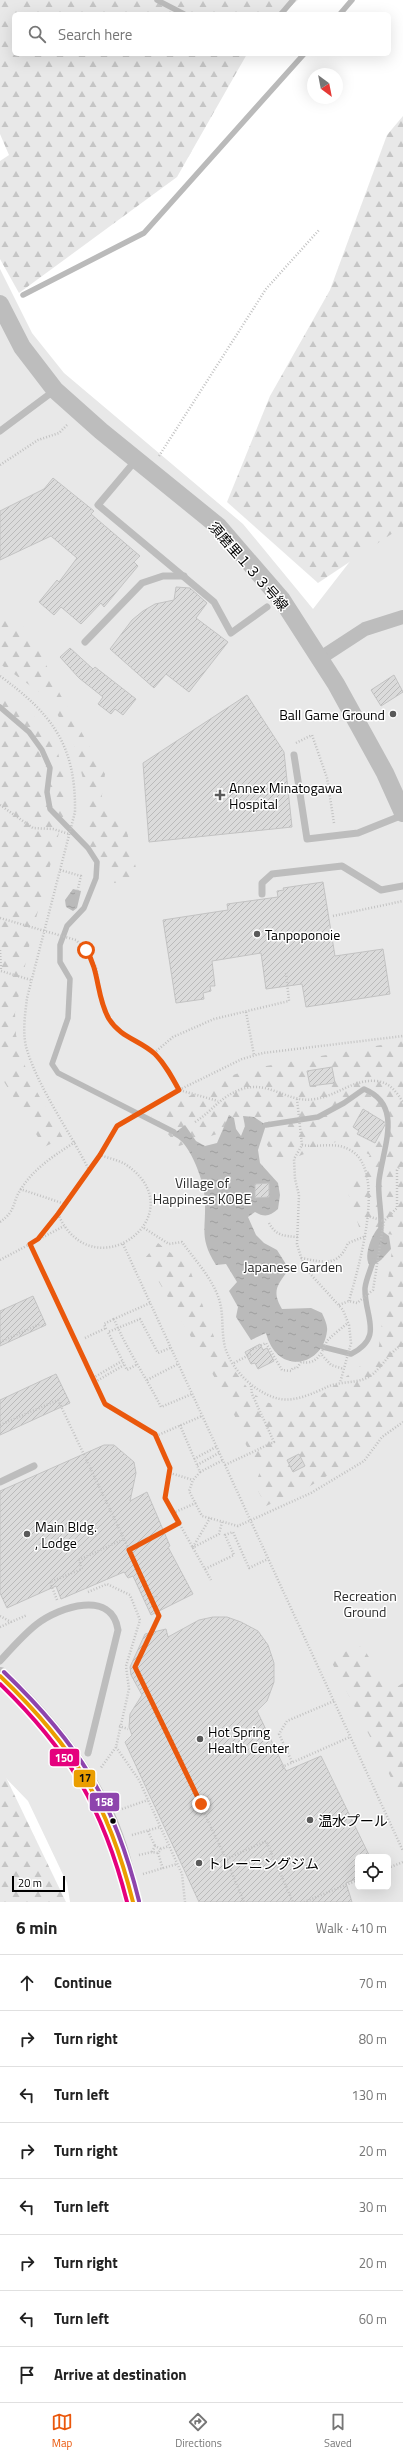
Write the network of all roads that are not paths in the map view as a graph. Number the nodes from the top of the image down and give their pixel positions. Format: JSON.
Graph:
{"nodes":[{"id":1,"x":0,"y":304,"type":"edge"},
{"id":2,"x":55,"y":390,"type":"junction"},
{"id":3,"x":0,"y":421,"type":"edge"},
{"id":4,"x":2,"y":429,"type":"edge"},
{"id":5,"x":136,"y":459,"type":"junction"},
{"id":6,"x":184,"y":576,"type":"junction"},
{"id":7,"x":273,"y":603,"type":"junction"},
{"id":8,"x":403,"y":617,"type":"edge"},
{"id":9,"x":85,"y":642,"type":"dead end"},
{"id":10,"x":319,"y":659,"type":"junction"},
{"id":11,"x":294,"y":755,"type":"dead end"},
{"id":12,"x":403,"y":814,"type":"edge"},
{"id":13,"x":403,"y":886,"type":"edge"},
{"id":14,"x":262,"y":894,"type":"dead end"},
{"id":15,"x":34,"y":1466,"type":"dead end"},
{"id":16,"x":0,"y":1482,"type":"edge"},
{"id":17,"x":0,"y":1661,"type":"edge"},
{"id":18,"x":0,"y":1676,"type":"edge"},
{"id":19,"x":88,"y":1753,"type":"dead end"},
{"id":20,"x":133,"y":1902,"type":"edge"}],
"edges":[{"from":1,"to":2,"type":"street","name":"須磨里１３３号線"},
{"from":2,"to":4,"type":"lane"},
{"from":2,"to":5,"type":"street","name":"須磨里１３３号線"},
{"from":3,"to":4,"type":"lane"},
{"from":5,"to":6,"type":"lane"},
{"from":5,"to":7,"type":"street","name":"須磨里１３３号線"},
{"from":6,"to":7,"type":"lane"},
{"from":6,"to":9,"type":"lane"},
{"from":7,"to":10,"type":"street","name":"須磨里１３３号線"},
{"from":8,"to":10,"type":"street"},
{"from":10,"to":12,"type":"street","name":"須磨里１３３号線"},
{"from":11,"to":12,"type":"lane"},
{"from":13,"to":14,"type":"lane"},
{"from":15,"to":16,"type":"lane"},
{"from":17,"to":19,"type":"lane"},
{"from":18,"to":20,"type":"street"}]}
